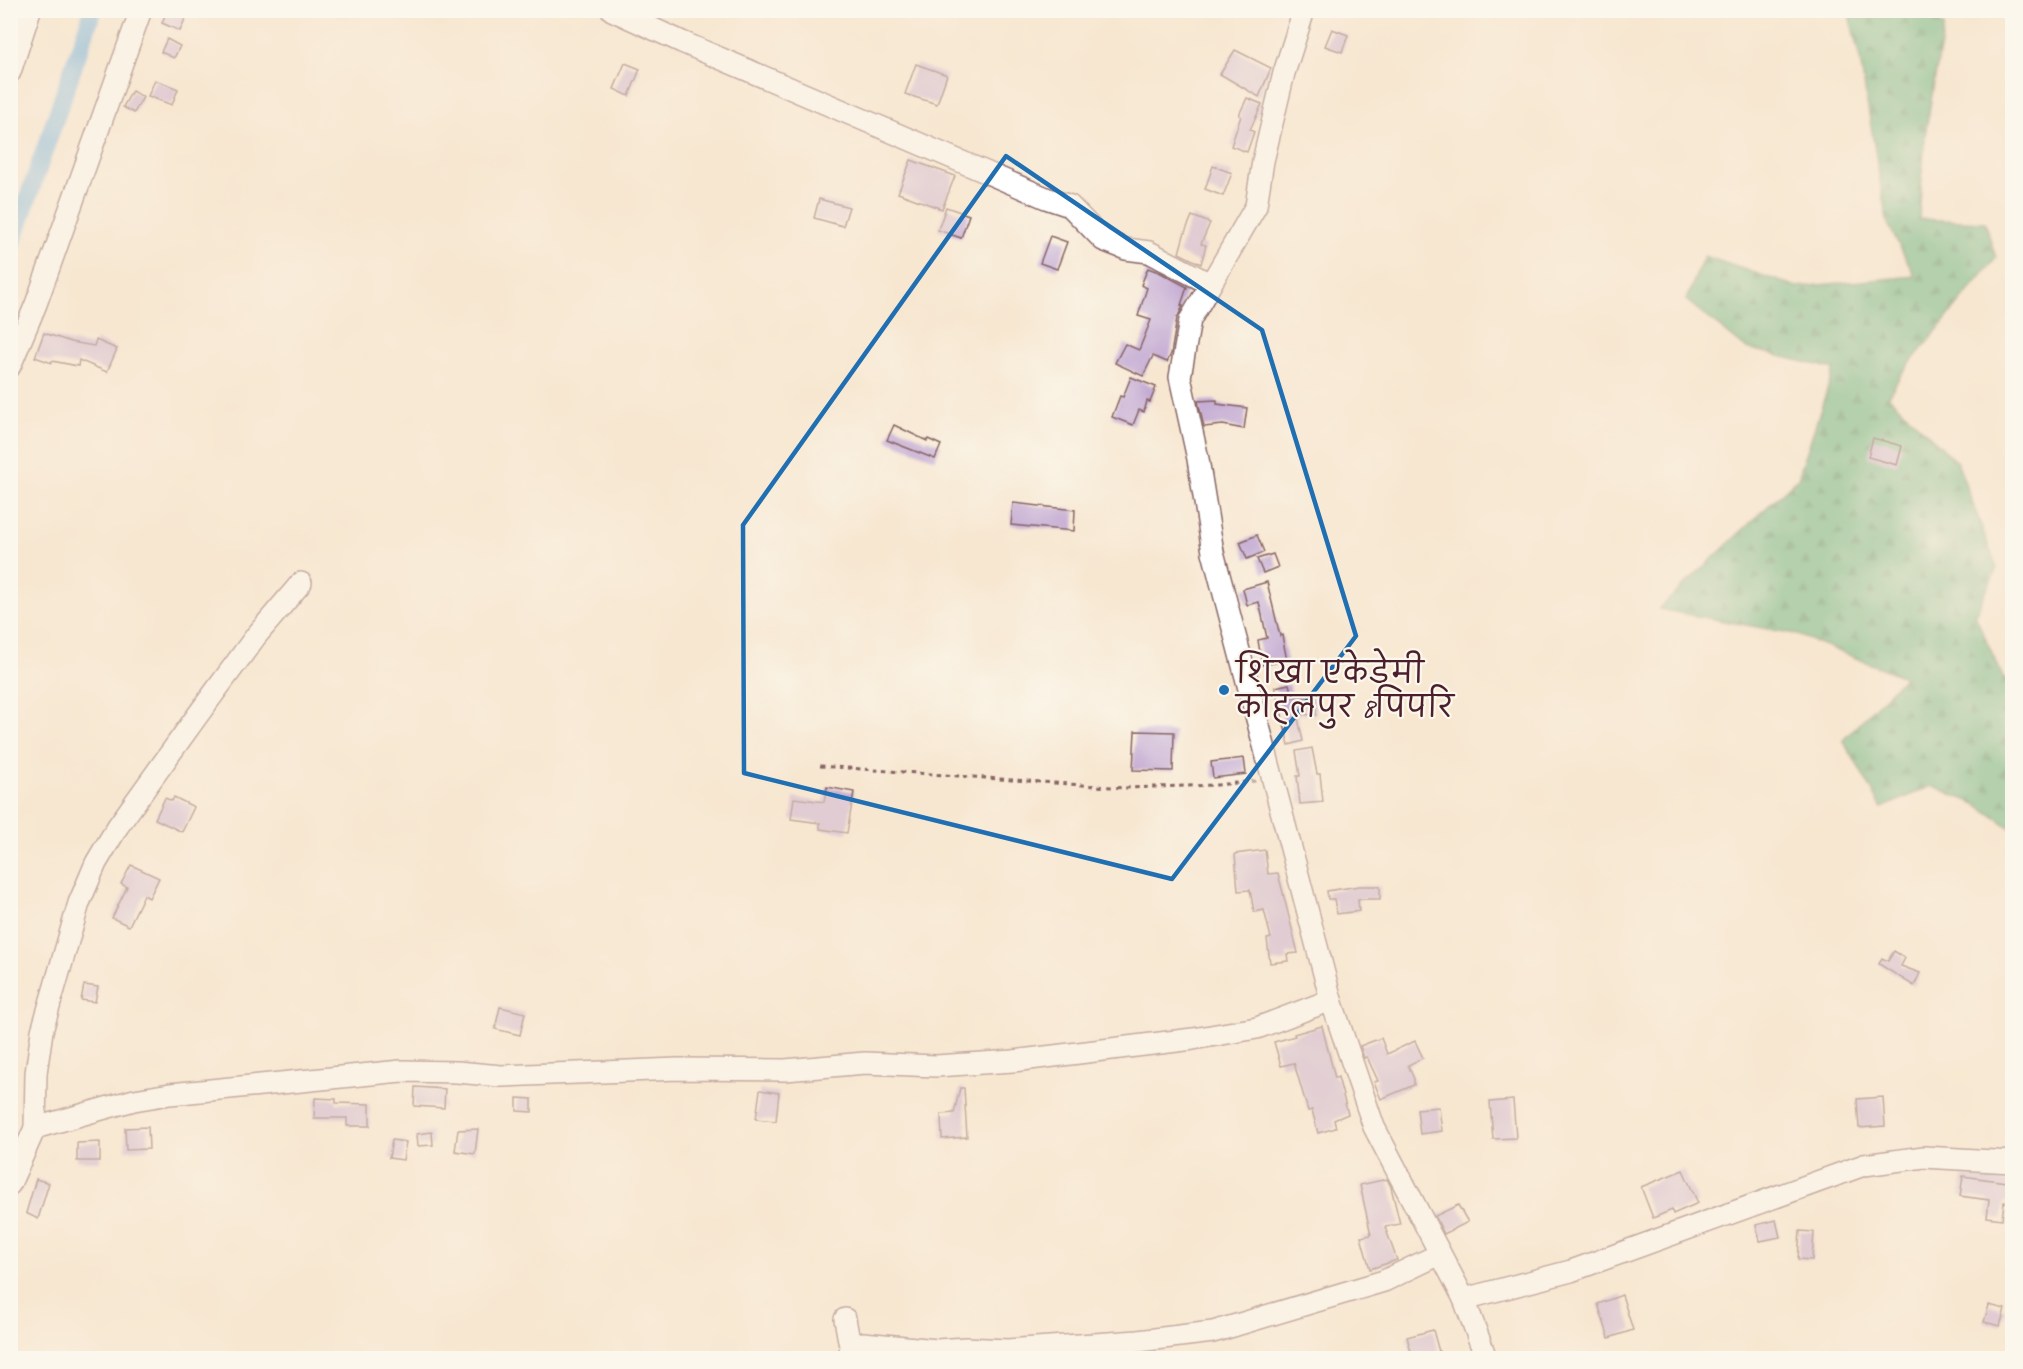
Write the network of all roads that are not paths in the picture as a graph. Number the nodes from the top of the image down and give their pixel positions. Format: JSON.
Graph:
{"nodes":[{"id":1,"x":30,"y":10,"type":"edge"},
{"id":2,"x":141,"y":10,"type":"edge"},
{"id":3,"x":612,"y":10,"type":"edge"},
{"id":4,"x":1304,"y":10,"type":"edge"},
{"id":5,"x":10,"y":72,"type":"edge"},
{"id":6,"x":1210,"y":284,"type":"junction"},
{"id":7,"x":10,"y":366,"type":"edge"},
{"id":8,"x":301,"y":583,"type":"dead end"},
{"id":9,"x":1331,"y":1000,"type":"junction"},
{"id":10,"x":35,"y":1128,"type":"junction"},
{"id":11,"x":2013,"y":1162,"type":"edge"},
{"id":12,"x":10,"y":1184,"type":"edge"},
{"id":13,"x":1440,"y":1254,"type":"junction"},
{"id":14,"x":1464,"y":1299,"type":"junction"},
{"id":15,"x":845,"y":1319,"type":"dead end"},
{"id":16,"x":937,"y":1354,"type":"edge"},
{"id":17,"x":1486,"y":1359,"type":"edge"}],
"edges":[{"from":1,"to":5,"type":"street"},
{"from":2,"to":7,"type":"street"},
{"from":3,"to":6,"type":"street"},
{"from":4,"to":6,"type":"street"},
{"from":6,"to":9,"type":"street"},
{"from":8,"to":10,"type":"street"},
{"from":9,"to":10,"type":"street"},
{"from":9,"to":13,"type":"street"},
{"from":10,"to":12,"type":"street"},
{"from":11,"to":14,"type":"street"},
{"from":13,"to":14,"type":"street"},
{"from":13,"to":16,"type":"street"},
{"from":14,"to":17,"type":"street"},
{"from":15,"to":16,"type":"street"}]}
